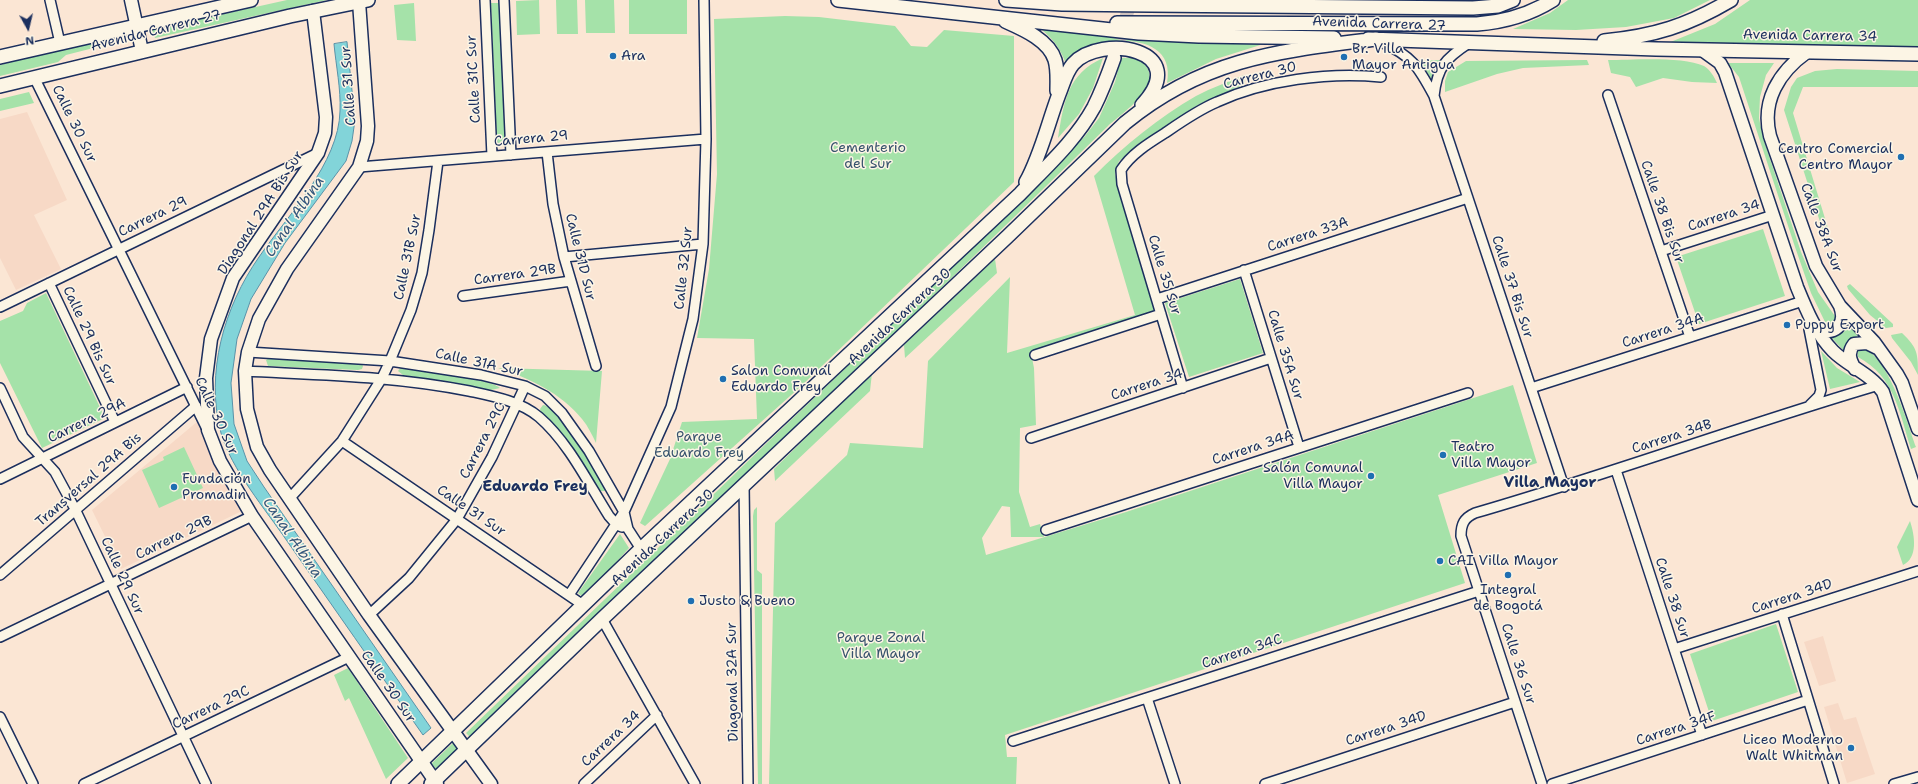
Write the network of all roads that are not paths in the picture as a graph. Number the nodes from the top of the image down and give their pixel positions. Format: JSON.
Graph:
{"nodes":[{"id":1,"x":50,"y":0,"type":"edge"},
{"id":2,"x":131,"y":0,"type":"edge"},
{"id":3,"x":251,"y":0,"type":"edge"},
{"id":4,"x":485,"y":0,"type":"edge"},
{"id":5,"x":504,"y":0,"type":"edge"},
{"id":6,"x":704,"y":0,"type":"edge"},
{"id":7,"x":838,"y":0,"type":"edge"},
{"id":8,"x":1006,"y":0,"type":"edge"},
{"id":9,"x":1513,"y":0,"type":"edge"},
{"id":10,"x":1553,"y":0,"type":"edge"},
{"id":11,"x":1731,"y":0,"type":"edge"},
{"id":12,"x":363,"y":1,"type":"edge"},
{"id":13,"x":1328,"y":3,"type":"edge"},
{"id":14,"x":1497,"y":3,"type":"edge"},
{"id":15,"x":214,"y":4,"type":"edge"},
{"id":16,"x":1722,"y":4,"type":"edge"},
{"id":17,"x":314,"y":11,"type":"junction"},
{"id":18,"x":996,"y":17,"type":"junction"},
{"id":19,"x":1055,"y":22,"type":"junction"},
{"id":20,"x":136,"y":26,"type":"junction"},
{"id":21,"x":1376,"y":39,"type":"junction"},
{"id":22,"x":60,"y":43,"type":"junction"},
{"id":23,"x":1469,"y":43,"type":"junction"},
{"id":24,"x":1548,"y":46,"type":"junction"},
{"id":25,"x":1702,"y":50,"type":"junction"},
{"id":26,"x":142,"y":51,"type":"junction"},
{"id":27,"x":1807,"y":52,"type":"junction"},
{"id":28,"x":1918,"y":54,"type":"edge"},
{"id":29,"x":0,"y":57,"type":"edge"},
{"id":30,"x":1114,"y":58,"type":"tunnel mouth"},
{"id":31,"x":34,"y":77,"type":"junction"},
{"id":32,"x":1381,"y":77,"type":"dead end"},
{"id":33,"x":0,"y":86,"type":"edge"},
{"id":34,"x":1608,"y":95,"type":"dead end"},
{"id":35,"x":1434,"y":96,"type":"junction"},
{"id":36,"x":1057,"y":99,"type":"junction"},
{"id":37,"x":1125,"y":124,"type":"junction"},
{"id":38,"x":706,"y":139,"type":"junction"},
{"id":39,"x":547,"y":152,"type":"junction"},
{"id":40,"x":318,"y":153,"type":"junction"},
{"id":41,"x":511,"y":155,"type":"junction"},
{"id":42,"x":492,"y":156,"type":"junction"},
{"id":43,"x":438,"y":160,"type":"junction"},
{"id":44,"x":359,"y":167,"type":"junction"},
{"id":45,"x":1120,"y":170,"type":"joint"},
{"id":46,"x":1020,"y":194,"type":"junction"},
{"id":47,"x":1468,"y":198,"type":"junction"},
{"id":48,"x":1773,"y":215,"type":"junction"},
{"id":49,"x":702,"y":244,"type":"junction"},
{"id":50,"x":119,"y":249,"type":"junction"},
{"id":51,"x":1661,"y":251,"type":"junction"},
{"id":52,"x":564,"y":257,"type":"junction"},
{"id":53,"x":1244,"y":270,"type":"junction"},
{"id":54,"x":571,"y":281,"type":"junction"},
{"id":55,"x":49,"y":283,"type":"junction"},
{"id":56,"x":463,"y":296,"type":"dead end"},
{"id":57,"x":1157,"y":298,"type":"junction"},
{"id":58,"x":1803,"y":302,"type":"junction"},
{"id":59,"x":1840,"y":306,"type":"junction"},
{"id":60,"x":0,"y":307,"type":"edge"},
{"id":61,"x":1161,"y":314,"type":"junction"},
{"id":62,"x":1813,"y":323,"type":"junction"},
{"id":63,"x":1690,"y":337,"type":"junction"},
{"id":64,"x":1878,"y":348,"type":"junction"},
{"id":65,"x":248,"y":352,"type":"junction"},
{"id":66,"x":1035,"y":355,"type":"dead end"},
{"id":67,"x":1271,"y":358,"type":"junction"},
{"id":68,"x":390,"y":361,"type":"junction"},
{"id":69,"x":596,"y":366,"type":"dead end"},
{"id":70,"x":1855,"y":369,"type":"junction"},
{"id":71,"x":245,"y":371,"type":"junction"},
{"id":72,"x":382,"y":378,"type":"junction"},
{"id":73,"x":525,"y":386,"type":"junction"},
{"id":74,"x":1879,"y":386,"type":"junction"},
{"id":75,"x":186,"y":387,"type":"junction"},
{"id":76,"x":0,"y":388,"type":"edge"},
{"id":77,"x":1183,"y":388,"type":"junction"},
{"id":78,"x":1531,"y":388,"type":"junction"},
{"id":79,"x":1468,"y":393,"type":"dead end"},
{"id":80,"x":517,"y":404,"type":"junction"},
{"id":81,"x":196,"y":406,"type":"junction"},
{"id":82,"x":1809,"y":406,"type":"junction"},
{"id":83,"x":115,"y":422,"type":"junction"},
{"id":84,"x":1918,"y":429,"type":"edge"},
{"id":85,"x":208,"y":430,"type":"junction"},
{"id":86,"x":1031,"y":438,"type":"dead end"},
{"id":87,"x":342,"y":441,"type":"junction"},
{"id":88,"x":1299,"y":448,"type":"junction"},
{"id":89,"x":43,"y":458,"type":"junction"},
{"id":90,"x":1616,"y":470,"type":"junction"},
{"id":91,"x":0,"y":479,"type":"edge"},
{"id":92,"x":744,"y":484,"type":"junction"},
{"id":93,"x":1564,"y":487,"type":"junction"},
{"id":94,"x":289,"y":500,"type":"junction"},
{"id":95,"x":1918,"y":500,"type":"edge"},
{"id":96,"x":75,"y":509,"type":"junction"},
{"id":97,"x":624,"y":512,"type":"junction"},
{"id":98,"x":1475,"y":513,"type":"joint"},
{"id":99,"x":252,"y":516,"type":"junction"},
{"id":100,"x":457,"y":519,"type":"junction"},
{"id":101,"x":617,"y":525,"type":"junction"},
{"id":102,"x":628,"y":529,"type":"junction"},
{"id":103,"x":1046,"y":530,"type":"dead end"},
{"id":104,"x":641,"y":549,"type":"junction"},
{"id":105,"x":1918,"y":571,"type":"edge"},
{"id":106,"x":0,"y":575,"type":"edge"},
{"id":107,"x":110,"y":584,"type":"junction"},
{"id":108,"x":1479,"y":591,"type":"junction"},
{"id":109,"x":569,"y":595,"type":"junction"},
{"id":110,"x":583,"y":605,"type":"junction"},
{"id":111,"x":1782,"y":614,"type":"junction"},
{"id":112,"x":369,"y":615,"type":"junction"},
{"id":113,"x":602,"y":619,"type":"junction"},
{"id":114,"x":0,"y":637,"type":"edge"},
{"id":115,"x":1674,"y":649,"type":"junction"},
{"id":116,"x":350,"y":658,"type":"junction"},
{"id":117,"x":1147,"y":698,"type":"junction"},
{"id":118,"x":1808,"y":700,"type":"junction"},
{"id":119,"x":1515,"y":702,"type":"junction"},
{"id":120,"x":657,"y":715,"type":"junction"},
{"id":121,"x":0,"y":716,"type":"edge"},
{"id":122,"x":452,"y":732,"type":"junction"},
{"id":123,"x":1702,"y":735,"type":"junction"},
{"id":124,"x":183,"y":736,"type":"junction"},
{"id":125,"x":1013,"y":741,"type":"dead end"},
{"id":126,"x":467,"y":750,"type":"junction"},
{"id":127,"x":421,"y":762,"type":"junction"},
{"id":128,"x":1918,"y":777,"type":"edge"},
{"id":129,"x":1293,"y":780,"type":"edge"},
{"id":130,"x":434,"y":783,"type":"edge"},
{"id":131,"x":32,"y":784,"type":"edge"},
{"id":132,"x":84,"y":784,"type":"edge"},
{"id":133,"x":206,"y":784,"type":"edge"},
{"id":134,"x":398,"y":784,"type":"edge"},
{"id":135,"x":491,"y":784,"type":"edge"},
{"id":136,"x":584,"y":784,"type":"edge"},
{"id":137,"x":695,"y":784,"type":"edge"},
{"id":138,"x":748,"y":784,"type":"edge"},
{"id":139,"x":1175,"y":784,"type":"edge"},
{"id":140,"x":1265,"y":784,"type":"edge"},
{"id":141,"x":1542,"y":784,"type":"edge"},
{"id":142,"x":1552,"y":784,"type":"edge"},
{"id":143,"x":1834,"y":784,"type":"edge"},
{"id":144,"x":1894,"y":784,"type":"edge"}],
"edges":[{"from":1,"to":22,"type":"street"},
{"from":2,"to":20,"type":"street"},
{"from":3,"to":15,"type":"main road","name":"Avenida Carrera 27"},
{"from":4,"to":42,"type":"street","name":"Calle 31C Sur"},
{"from":5,"to":41,"type":"street"},
{"from":6,"to":38,"type":"street","name":"Calle 32 Sur"},
{"from":7,"to":18,"type":"main road","name":"Avenida Carrera 27"},
{"from":8,"to":13,"type":"main road","name":"Avenida Carrera 27"},
{"from":9,"to":14,"type":"main road","name":"Avenida Carrera 27"},
{"from":10,"to":19,"type":"main road","name":"Avenida Carrera 27"},
{"from":11,"to":16,"type":"main road"},
{"from":12,"to":17,"type":"main road","name":"Avenida Carrera 27"},
{"from":12,"to":44,"type":"street","name":"Calle 31 Sur"},
{"from":13,"to":14,"type":"main road","name":"Avenida Carrera 27"},
{"from":15,"to":20,"type":"main road","name":"Avenida Carrera 27"},
{"from":16,"to":24,"type":"main road"},
{"from":17,"to":26,"type":"main road","name":"Avenida Carrera 27"},
{"from":17,"to":40,"type":"street","name":"Calle 31 Sur"},
{"from":18,"to":19,"type":"main road","name":"Avenida Carrera 27"},
{"from":18,"to":36,"type":"main road"},
{"from":19,"to":21,"type":"main road","name":"Avenida Carrera 27"},
{"from":20,"to":22,"type":"main road","name":"Avenida Carrera 27"},
{"from":20,"to":26,"type":"street"},
{"from":21,"to":23,"type":"main road","name":"Avenida Carrera 27"},
{"from":21,"to":35,"type":"street","name":"Calle 37 Bis Sur"},
{"from":21,"to":37,"type":"main road","name":"Avenida Carrera 30"},
{"from":22,"to":29,"type":"main road","name":"Avenida Carrera 27"},
{"from":23,"to":24,"type":"main road","name":"Avenida Carrera 27"},
{"from":23,"to":35,"type":"street","name":"Calle 37 Bis Sur"},
{"from":24,"to":25,"type":"main road","name":"Avenida Carrera 27"},
{"from":25,"to":27,"type":"main road","name":"Avenida Carrera 34"},
{"from":25,"to":48,"type":"street"},
{"from":26,"to":31,"type":"main road","name":"Avenida Carrera 27"},
{"from":27,"to":28,"type":"main road","name":"Avenida Carrera 34"},
{"from":27,"to":59,"type":"street","name":"Calle 38A Sur"},
{"from":30,"to":46,"type":"main road","name":"Avenida Carrera 30"},
{"from":31,"to":33,"type":"main road","name":"Avenida Carrera 27"},
{"from":31,"to":50,"type":"street","name":"Calle 30 Sur"},
{"from":32,"to":45,"type":"street","name":"Carrera 30"},
{"from":34,"to":51,"type":"street","name":"Calle 38 Bis Sur"},
{"from":35,"to":47,"type":"street","name":"Calle 37 Bis Sur"},
{"from":36,"to":37,"type":"main road"},
{"from":36,"to":46,"type":"main road"},
{"from":37,"to":92,"type":"main road","name":"Avenida Carrera 30"},
{"from":38,"to":39,"type":"street","name":"Carrera 29"},
{"from":38,"to":49,"type":"street","name":"Calle 32 Sur"},
{"from":39,"to":41,"type":"street","name":"Carrera 29"},
{"from":39,"to":52,"type":"street","name":"Calle 31D Sur"},
{"from":40,"to":50,"type":"street","name":"Carrera 29"},
{"from":40,"to":85,"type":"street","name":"Diagonal 29A Bis Sur"},
{"from":41,"to":42,"type":"street","name":"Carrera 29"},
{"from":42,"to":43,"type":"street","name":"Carrera 29"},
{"from":43,"to":44,"type":"street","name":"Carrera 29"},
{"from":43,"to":68,"type":"street","name":"Calle 31B Sur"},
{"from":44,"to":65,"type":"street"},
{"from":45,"to":57,"type":"street","name":"Calle 35 Sur"},
{"from":46,"to":104,"type":"main road","name":"Avenida Carrera 30"},
{"from":47,"to":53,"type":"street","name":"Carrera 33A"},
{"from":47,"to":78,"type":"street","name":"Calle 37 Bis Sur"},
{"from":48,"to":51,"type":"street","name":"Carrera 34"},
{"from":48,"to":58,"type":"street"},
{"from":49,"to":52,"type":"street"},
{"from":49,"to":97,"type":"street","name":"Calle 32 Sur"},
{"from":50,"to":55,"type":"street","name":"Carrera 29"},
{"from":50,"to":75,"type":"street","name":"Calle 30 Sur"},
{"from":51,"to":63,"type":"street","name":"Calle 38 Bis Sur"},
{"from":52,"to":54,"type":"street","name":"Calle 31D Sur"},
{"from":53,"to":57,"type":"street","name":"Carrera 33A"},
{"from":53,"to":67,"type":"street","name":"Calle 35A Sur"},
{"from":54,"to":56,"type":"street","name":"Carrera 29B"},
{"from":54,"to":69,"type":"street","name":"Calle 31D Sur"},
{"from":55,"to":60,"type":"street","name":"Carrera 29"},
{"from":55,"to":83,"type":"street","name":"Calle 29 Bis Sur"},
{"from":57,"to":61,"type":"street","name":"Calle 35 Sur"},
{"from":58,"to":62,"type":"street"},
{"from":58,"to":63,"type":"street","name":"Carrera 34A"},
{"from":59,"to":62,"type":"street"},
{"from":59,"to":64,"type":"street","name":"Calle 38A Sur"},
{"from":61,"to":66,"type":"street"},
{"from":61,"to":77,"type":"street","name":"Calle 35 Sur"},
{"from":62,"to":70,"type":"street"},
{"from":62,"to":82,"type":"street"},
{"from":63,"to":78,"type":"street","name":"Carrera 34A"},
{"from":64,"to":70,"type":"street"},
{"from":64,"to":84,"type":"street","name":"Calle 38A Sur"},
{"from":65,"to":68,"type":"street"},
{"from":65,"to":71,"type":"street"},
{"from":67,"to":77,"type":"street","name":"Carrera 34"},
{"from":67,"to":88,"type":"street","name":"Calle 35A Sur"},
{"from":68,"to":72,"type":"street","name":"Calle 31B Sur"},
{"from":68,"to":73,"type":"street","name":"Calle 31A Sur"},
{"from":70,"to":74,"type":"street"},
{"from":71,"to":72,"type":"street"},
{"from":71,"to":94,"type":"street","name":"Calle 30 Sur"},
{"from":72,"to":80,"type":"street","name":"Calle 31A Sur"},
{"from":72,"to":87,"type":"street"},
{"from":73,"to":80,"type":"street","name":"Carrera 29C"},
{"from":73,"to":97,"type":"street","name":"Calle 31A Sur"},
{"from":74,"to":82,"type":"street","name":"Carrera 34B"},
{"from":74,"to":95,"type":"street"},
{"from":75,"to":81,"type":"street","name":"Calle 30 Sur"},
{"from":75,"to":83,"type":"street","name":"Carrera 29A"},
{"from":76,"to":89,"type":"street","name":"Calle 29 Sur"},
{"from":77,"to":86,"type":"street","name":"Carrera 34"},
{"from":78,"to":93,"type":"street","name":"Calle 37 Bis Sur"},
{"from":79,"to":88,"type":"street","name":"Carrera 34A"},
{"from":80,"to":100,"type":"street","name":"Carrera 29C"},
{"from":80,"to":101,"type":"street","name":"Calle 31A Sur"},
{"from":81,"to":85,"type":"street","name":"Calle 30 Sur"},
{"from":81,"to":96,"type":"street","name":"Transversal 29A Bis"},
{"from":82,"to":90,"type":"street","name":"Carrera 34B"},
{"from":83,"to":89,"type":"street","name":"Carrera 29A"},
{"from":85,"to":99,"type":"street","name":"Calle 30 Sur"},
{"from":87,"to":94,"type":"street"},
{"from":87,"to":100,"type":"street","name":"Calle 31 Sur"},
{"from":88,"to":103,"type":"street","name":"Carrera 34A"},
{"from":89,"to":91,"type":"street","name":"Carrera 29A"},
{"from":89,"to":96,"type":"street","name":"Calle 29 Sur"},
{"from":90,"to":93,"type":"street","name":"Carrera 34B"},
{"from":90,"to":115,"type":"street","name":"Calle 38 Sur"},
{"from":92,"to":113,"type":"main road","name":"Avenida Carrera 30"},
{"from":92,"to":138,"type":"street","name":"Diagonal 32A Sur"},
{"from":93,"to":98,"type":"street","name":"Carrera 34B"},
{"from":94,"to":112,"type":"street","name":"Calle 30 Sur"},
{"from":96,"to":106,"type":"street","name":"Transversal 29A Bis"},
{"from":96,"to":107,"type":"street","name":"Calle 29 Sur"},
{"from":97,"to":101,"type":"street","name":"Calle 32 Sur"},
{"from":97,"to":102,"type":"street","name":"Calle 31A Sur"},
{"from":98,"to":108,"type":"street","name":"Calle 36 Sur"},
{"from":99,"to":107,"type":"street","name":"Carrera 29B"},
{"from":99,"to":116,"type":"street","name":"Calle 30 Sur"},
{"from":100,"to":109,"type":"street","name":"Calle 31 Sur"},
{"from":100,"to":112,"type":"street","name":"Carrera 29C"},
{"from":101,"to":102,"type":"street"},
{"from":101,"to":109,"type":"street","name":"Calle 32 Sur"},
{"from":102,"to":104,"type":"street","name":"Calle 31A Sur"},
{"from":104,"to":110,"type":"main road","name":"Avenida Carrera 30"},
{"from":105,"to":111,"type":"street","name":"Carrera 34D"},
{"from":107,"to":114,"type":"street","name":"Carrera 29B"},
{"from":107,"to":124,"type":"street","name":"Calle 29 Sur"},
{"from":108,"to":117,"type":"street","name":"Carrera 34C"},
{"from":108,"to":119,"type":"street","name":"Calle 36 Sur"},
{"from":109,"to":110,"type":"street","name":"Calle 31 Sur"},
{"from":110,"to":122,"type":"main road","name":"Avenida Carrera 30"},
{"from":111,"to":115,"type":"street","name":"Carrera 34D"},
{"from":111,"to":118,"type":"street"},
{"from":112,"to":122,"type":"street","name":"Calle 30 Sur"},
{"from":113,"to":120,"type":"street"},
{"from":113,"to":126,"type":"main road","name":"Avenida Carrera 30"},
{"from":115,"to":123,"type":"street","name":"Calle 38 Sur"},
{"from":116,"to":124,"type":"street","name":"Carrera 29C"},
{"from":116,"to":127,"type":"street","name":"Calle 30 Sur"},
{"from":117,"to":125,"type":"street","name":"Carrera 34C"},
{"from":117,"to":139,"type":"street"},
{"from":118,"to":123,"type":"street","name":"Carrera 34F"},
{"from":118,"to":143,"type":"street"},
{"from":119,"to":129,"type":"street","name":"Carrera 34D"},
{"from":119,"to":141,"type":"street","name":"Calle 36 Sur"},
{"from":120,"to":136,"type":"street","name":"Carrera 34"},
{"from":120,"to":137,"type":"street"},
{"from":121,"to":131,"type":"street"},
{"from":122,"to":126,"type":"street","name":"Calle 30 Sur"},
{"from":122,"to":127,"type":"main road","name":"Avenida Carrera 30"},
{"from":123,"to":142,"type":"street","name":"Carrera 34F"},
{"from":124,"to":132,"type":"street","name":"Carrera 29C"},
{"from":124,"to":133,"type":"street","name":"Calle 29 Sur"},
{"from":126,"to":130,"type":"main road","name":"Avenida Carrera 30"},
{"from":126,"to":135,"type":"street","name":"Calle 30 Sur"},
{"from":127,"to":130,"type":"street","name":"Calle 30 Sur"},
{"from":127,"to":134,"type":"main road","name":"Avenida Carrera 30"},
{"from":128,"to":144,"type":"street"},
{"from":129,"to":140,"type":"street","name":"Carrera 34D"}]}
